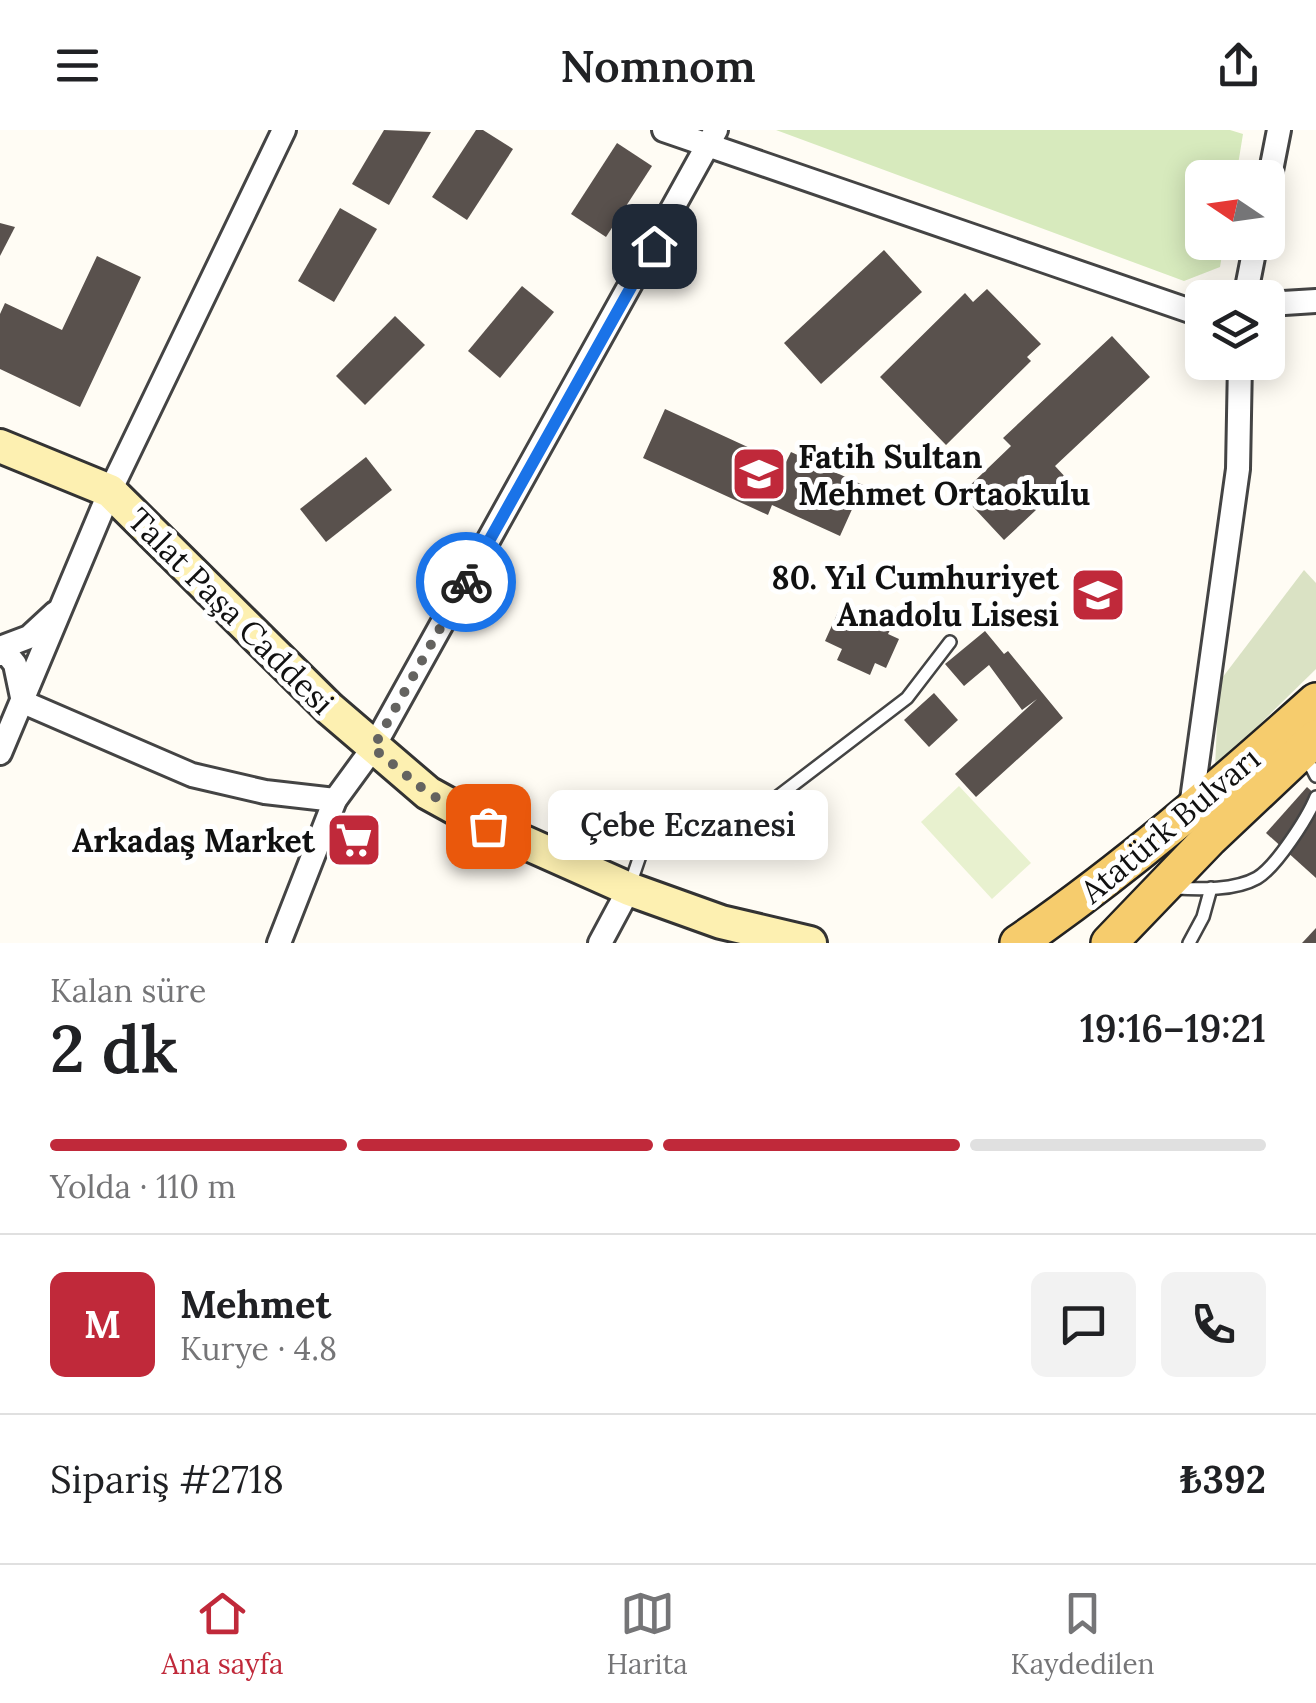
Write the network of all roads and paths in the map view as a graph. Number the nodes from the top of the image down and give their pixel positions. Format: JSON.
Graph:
{"nodes":[{"id":1,"x":284,"y":130,"type":"edge"},
{"id":2,"x":664,"y":130,"type":"edge"},
{"id":3,"x":1279,"y":130,"type":"edge"},
{"id":4,"x":714,"y":138,"type":"edge"},
{"id":5,"x":1273,"y":160,"type":"edge"},
{"id":6,"x":1316,"y":301,"type":"edge"},
{"id":7,"x":1285,"y":303,"type":"edge"},
{"id":8,"x":1185,"y":309,"type":"edge"},
{"id":9,"x":1240,"y":380,"type":"edge"},
{"id":10,"x":0,"y":446,"type":"edge"},
{"id":11,"x":110,"y":491,"type":"junction"},
{"id":12,"x":61,"y":608,"type":"junction"},
{"id":13,"x":950,"y":642,"type":"dead end"},
{"id":14,"x":0,"y":651,"type":"edge"},
{"id":15,"x":1316,"y":701,"type":"edge"},
{"id":16,"x":23,"y":702,"type":"junction"},
{"id":17,"x":373,"y":748,"type":"junction"},
{"id":18,"x":0,"y":753,"type":"edge"},
{"id":19,"x":1312,"y":755,"type":"edge"},
{"id":20,"x":1316,"y":796,"type":"edge"},
{"id":21,"x":335,"y":800,"type":"junction"},
{"id":22,"x":1190,"y":814,"type":"junction"},
{"id":23,"x":1163,"y":887,"type":"junction"},
{"id":24,"x":1211,"y":888,"type":"junction"},
{"id":25,"x":629,"y":889,"type":"junction"},
{"id":26,"x":721,"y":922,"type":"junction"},
{"id":27,"x":279,"y":943,"type":"edge"},
{"id":28,"x":600,"y":943,"type":"edge"},
{"id":29,"x":759,"y":943,"type":"edge"},
{"id":30,"x":810,"y":943,"type":"edge"},
{"id":31,"x":1018,"y":943,"type":"edge"},
{"id":32,"x":1108,"y":943,"type":"edge"},
{"id":33,"x":1189,"y":943,"type":"edge"}],
"edges":[{"from":1,"to":11,"type":"street"},
{"from":2,"to":4,"type":"street"},
{"from":3,"to":5,"type":"street"},
{"from":4,"to":8,"type":"street"},
{"from":4,"to":17,"type":"street"},
{"from":6,"to":7,"type":"street"},
{"from":9,"to":22,"type":"street"},
{"from":10,"to":11,"type":"main road","name":"Talat Paşa Caddesi"},
{"from":11,"to":12,"type":"street"},
{"from":11,"to":17,"type":"main road","name":"Talat Paşa Caddesi"},
{"from":12,"to":14,"type":"street"},
{"from":12,"to":16,"type":"street"},
{"from":13,"to":25,"type":"lane"},
{"from":14,"to":16,"type":"street"},
{"from":15,"to":22,"type":"main road","name":"Atatürk Bulvarı"},
{"from":16,"to":18,"type":"street"},
{"from":16,"to":21,"type":"street"},
{"from":17,"to":21,"type":"street"},
{"from":17,"to":25,"type":"main road","name":"Talat Paşa Caddesi"},
{"from":19,"to":23,"type":"main road","name":"Atatürk Bulvarı"},
{"from":20,"to":24,"type":"lane"},
{"from":21,"to":27,"type":"street"},
{"from":22,"to":31,"type":"main road","name":"Atatürk Bulvarı"},
{"from":23,"to":24,"type":"lane"},
{"from":23,"to":32,"type":"main road","name":"Atatürk Bulvarı"},
{"from":24,"to":33,"type":"lane"},
{"from":25,"to":26,"type":"main road","name":"Talat Paşa Caddesi"},
{"from":25,"to":28,"type":"street"},
{"from":26,"to":29,"type":"main road","name":"Talat Paşa Caddesi"},
{"from":26,"to":30,"type":"main road","name":"Talat Paşa Caddesi"}]}
